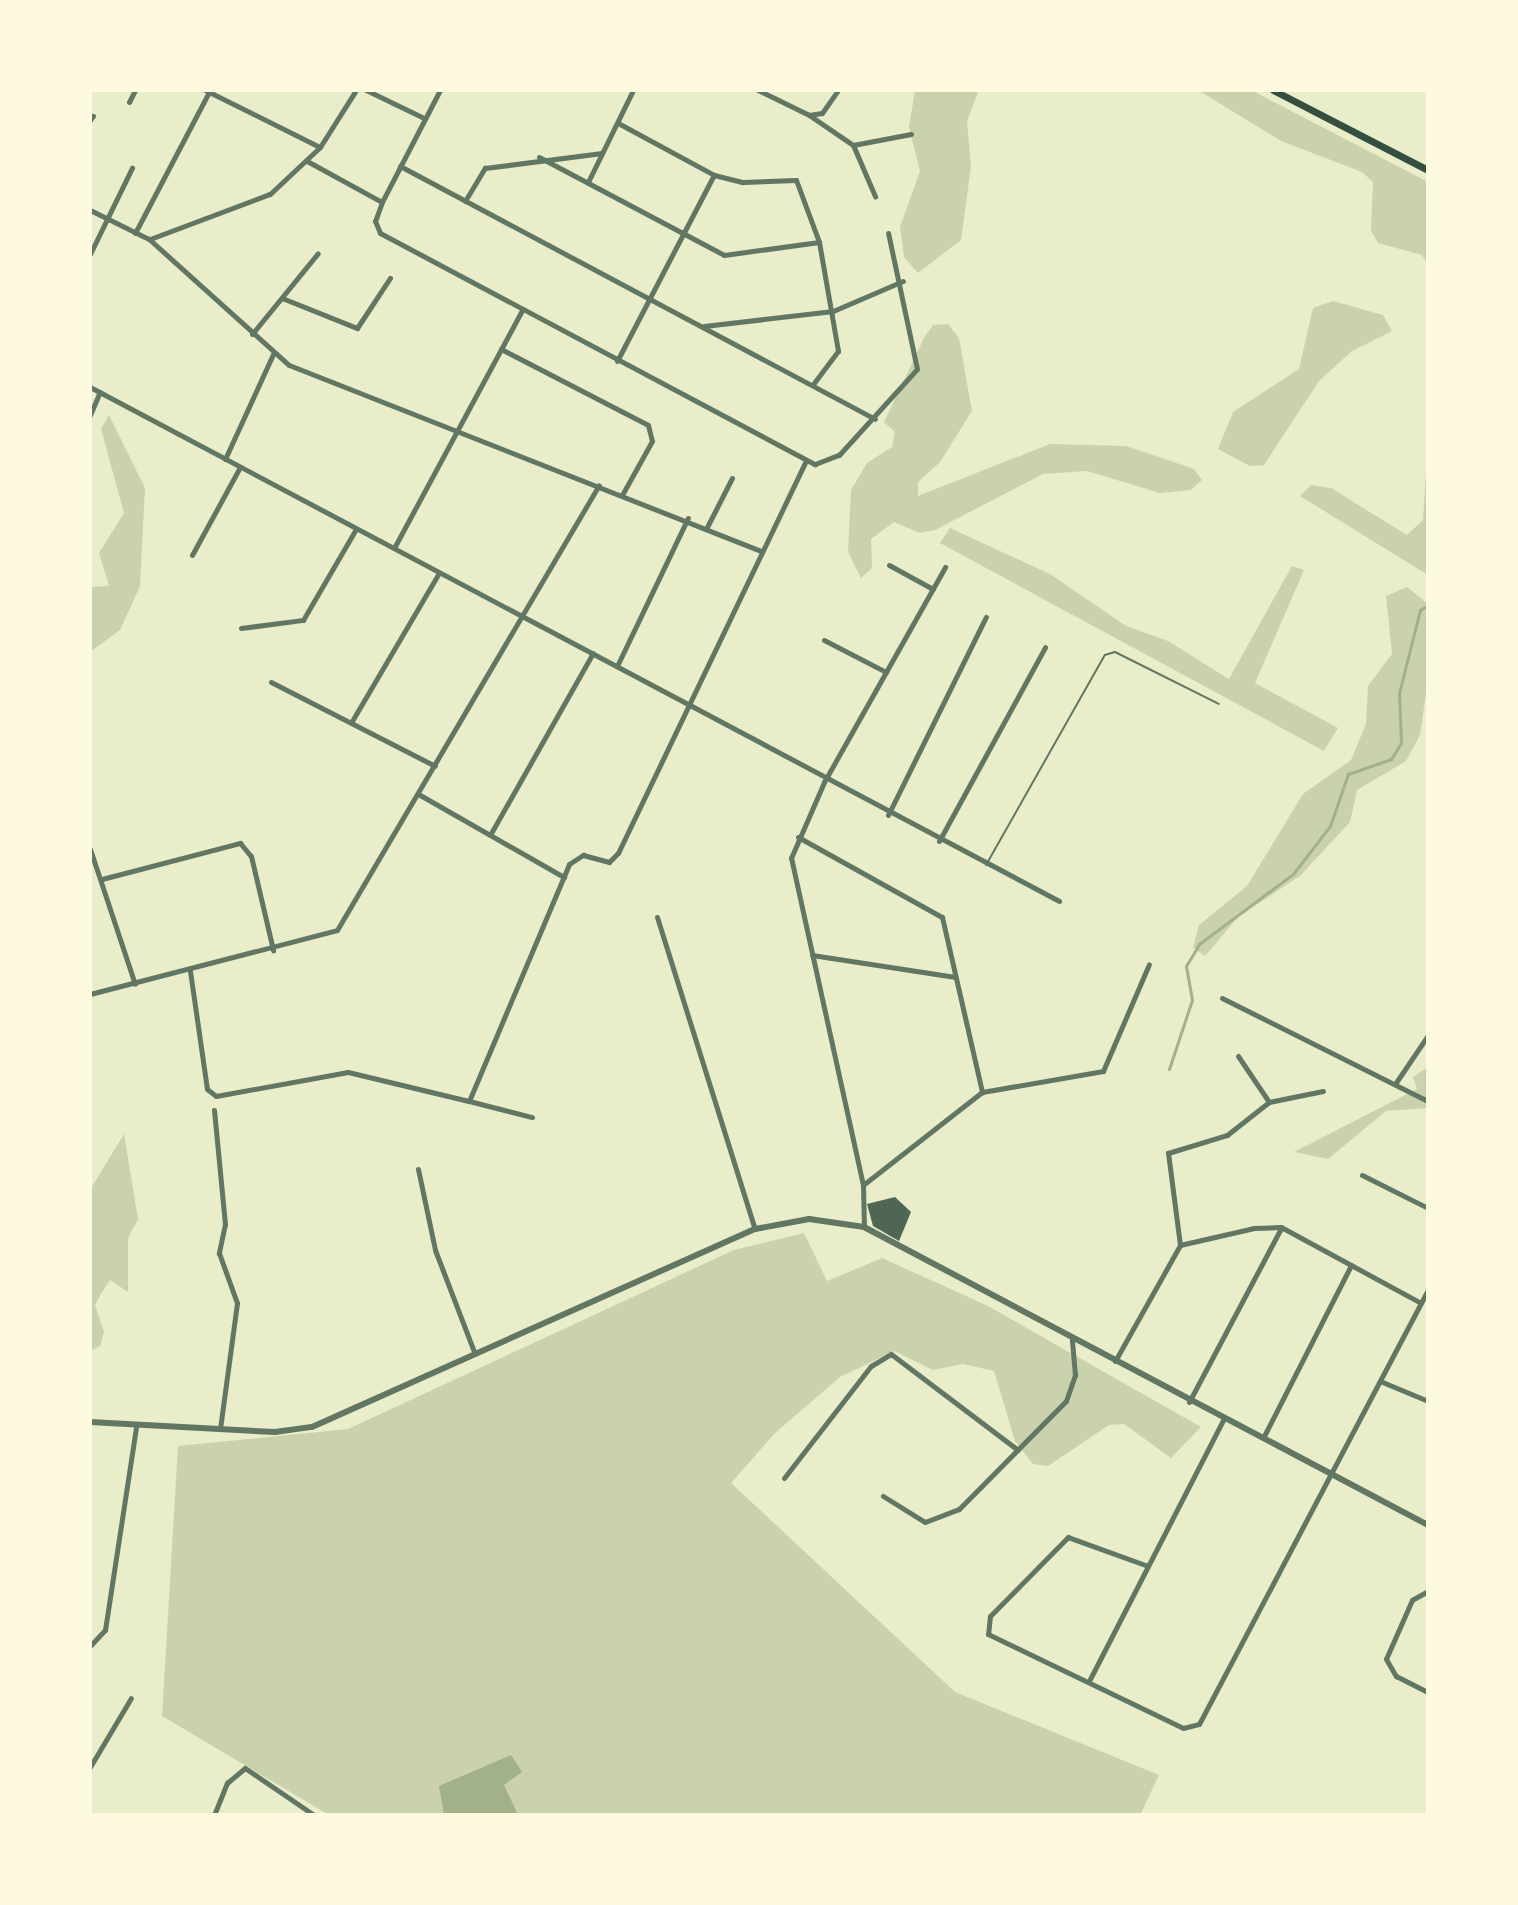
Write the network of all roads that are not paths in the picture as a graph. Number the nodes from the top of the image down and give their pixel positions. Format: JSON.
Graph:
{"nodes":[{"id":1,"x":135,"y":90,"type":"edge"},
{"id":2,"x":356,"y":90,"type":"edge"},
{"id":3,"x":366,"y":90,"type":"edge"},
{"id":4,"x":440,"y":90,"type":"edge"},
{"id":5,"x":633,"y":90,"type":"edge"},
{"id":6,"x":758,"y":90,"type":"edge"},
{"id":7,"x":838,"y":90,"type":"edge"},
{"id":8,"x":1273,"y":90,"type":"edge"},
{"id":9,"x":208,"y":91,"type":"edge"},
{"id":10,"x":129,"y":102,"type":"dead end"},
{"id":11,"x":809,"y":115,"type":"junction"},
{"id":12,"x":422,"y":117,"type":"junction"},
{"id":13,"x":618,"y":123,"type":"junction"},
{"id":14,"x":911,"y":134,"type":"dead end"},
{"id":15,"x":853,"y":145,"type":"junction"},
{"id":16,"x":320,"y":147,"type":"junction"},
{"id":17,"x":602,"y":153,"type":"junction"},
{"id":18,"x":539,"y":157,"type":"junction"},
{"id":19,"x":307,"y":161,"type":"junction"},
{"id":20,"x":400,"y":166,"type":"junction"},
{"id":21,"x":132,"y":168,"type":"dead end"},
{"id":22,"x":1428,"y":170,"type":"edge"},
{"id":23,"x":714,"y":175,"type":"junction"},
{"id":24,"x":588,"y":182,"type":"junction"},
{"id":25,"x":875,"y":196,"type":"dead end"},
{"id":26,"x":465,"y":201,"type":"junction"},
{"id":27,"x":382,"y":202,"type":"junction"},
{"id":28,"x":90,"y":210,"type":"edge"},
{"id":29,"x":108,"y":218,"type":"junction"},
{"id":30,"x":135,"y":233,"type":"junction"},
{"id":31,"x":888,"y":233,"type":"dead end"},
{"id":32,"x":682,"y":234,"type":"junction"},
{"id":33,"x":149,"y":239,"type":"junction"},
{"id":34,"x":819,"y":242,"type":"junction"},
{"id":35,"x":318,"y":253,"type":"dead end"},
{"id":36,"x":90,"y":254,"type":"edge"},
{"id":37,"x":390,"y":278,"type":"dead end"},
{"id":38,"x":903,"y":281,"type":"junction"},
{"id":39,"x":648,"y":297,"type":"junction"},
{"id":40,"x":282,"y":298,"type":"junction"},
{"id":41,"x":833,"y":311,"type":"junction"},
{"id":42,"x":521,"y":312,"type":"junction"},
{"id":43,"x":703,"y":326,"type":"junction"},
{"id":44,"x":252,"y":334,"type":"junction"},
{"id":45,"x":501,"y":349,"type":"junction"},
{"id":46,"x":273,"y":354,"type":"junction"},
{"id":47,"x":617,"y":361,"type":"junction"},
{"id":48,"x":814,"y":383,"type":"junction"},
{"id":49,"x":90,"y":387,"type":"edge"},
{"id":50,"x":100,"y":392,"type":"junction"},
{"id":51,"x":90,"y":415,"type":"edge"},
{"id":52,"x":876,"y":419,"type":"junction"},
{"id":53,"x":461,"y":431,"type":"junction"},
{"id":54,"x":225,"y":459,"type":"junction"},
{"id":55,"x":806,"y":461,"type":"junction"},
{"id":56,"x":240,"y":467,"type":"junction"},
{"id":57,"x":732,"y":478,"type":"dead end"},
{"id":58,"x":599,"y":485,"type":"junction"},
{"id":59,"x":623,"y":493,"type":"junction"},
{"id":60,"x":688,"y":518,"type":"junction"},
{"id":61,"x":707,"y":527,"type":"junction"},
{"id":62,"x":356,"y":529,"type":"junction"},
{"id":63,"x":394,"y":548,"type":"junction"},
{"id":64,"x":761,"y":551,"type":"junction"},
{"id":65,"x":192,"y":555,"type":"dead end"},
{"id":66,"x":889,"y":565,"type":"dead end"},
{"id":67,"x":945,"y":567,"type":"dead end"},
{"id":68,"x":439,"y":573,"type":"junction"},
{"id":69,"x":933,"y":589,"type":"junction"},
{"id":70,"x":986,"y":617,"type":"dead end"},
{"id":71,"x":526,"y":618,"type":"junction"},
{"id":72,"x":241,"y":628,"type":"dead end"},
{"id":73,"x":824,"y":640,"type":"dead end"},
{"id":74,"x":1045,"y":647,"type":"dead end"},
{"id":75,"x":593,"y":653,"type":"junction"},
{"id":76,"x":617,"y":666,"type":"junction"},
{"id":77,"x":886,"y":672,"type":"junction"},
{"id":78,"x":271,"y":682,"type":"dead end"},
{"id":79,"x":1219,"y":704,"type":"dead end"},
{"id":80,"x":689,"y":706,"type":"junction"},
{"id":81,"x":352,"y":721,"type":"junction"},
{"id":82,"x":435,"y":766,"type":"junction"},
{"id":83,"x":824,"y":782,"type":"junction"},
{"id":84,"x":420,"y":795,"type":"junction"},
{"id":85,"x":888,"y":815,"type":"junction"},
{"id":86,"x":490,"y":835,"type":"junction"},
{"id":87,"x":798,"y":837,"type":"junction"},
{"id":88,"x":939,"y":841,"type":"junction"},
{"id":89,"x":90,"y":849,"type":"edge"},
{"id":90,"x":986,"y":865,"type":"junction"},
{"id":91,"x":564,"y":877,"type":"junction"},
{"id":92,"x":102,"y":879,"type":"junction"},
{"id":93,"x":1059,"y":901,"type":"dead end"},
{"id":94,"x":657,"y":917,"type":"dead end"},
{"id":95,"x":273,"y":950,"type":"junction"},
{"id":96,"x":812,"y":955,"type":"junction"},
{"id":97,"x":1149,"y":964,"type":"dead end"},
{"id":98,"x":190,"y":971,"type":"junction"},
{"id":99,"x":955,"y":977,"type":"junction"},
{"id":100,"x":135,"y":984,"type":"junction"},
{"id":101,"x":90,"y":994,"type":"edge"},
{"id":102,"x":1222,"y":998,"type":"dead end"},
{"id":103,"x":1428,"y":1035,"type":"edge"},
{"id":104,"x":1238,"y":1056,"type":"dead end"},
{"id":105,"x":1395,"y":1084,"type":"junction"},
{"id":106,"x":1323,"y":1091,"type":"dead end"},
{"id":107,"x":982,"y":1092,"type":"junction"},
{"id":108,"x":469,"y":1101,"type":"junction"},
{"id":109,"x":1428,"y":1101,"type":"edge"},
{"id":110,"x":1269,"y":1102,"type":"junction"},
{"id":111,"x":214,"y":1110,"type":"dead end"},
{"id":112,"x":532,"y":1117,"type":"dead end"},
{"id":113,"x":418,"y":1169,"type":"dead end"},
{"id":114,"x":1362,"y":1175,"type":"dead end"},
{"id":115,"x":863,"y":1185,"type":"junction"},
{"id":116,"x":1428,"y":1208,"type":"edge"},
{"id":117,"x":864,"y":1227,"type":"junction"},
{"id":118,"x":1281,"y":1227,"type":"junction"},
{"id":119,"x":755,"y":1229,"type":"junction"},
{"id":120,"x":1180,"y":1245,"type":"junction"},
{"id":121,"x":1351,"y":1265,"type":"junction"},
{"id":122,"x":1428,"y":1289,"type":"edge"},
{"id":123,"x":1421,"y":1303,"type":"junction"},
{"id":124,"x":1072,"y":1339,"type":"junction"},
{"id":125,"x":475,"y":1354,"type":"junction"},
{"id":126,"x":1114,"y":1362,"type":"junction"},
{"id":127,"x":1380,"y":1381,"type":"junction"},
{"id":128,"x":1428,"y":1401,"type":"edge"},
{"id":129,"x":1189,"y":1402,"type":"junction"},
{"id":130,"x":1223,"y":1420,"type":"junction"},
{"id":131,"x":90,"y":1422,"type":"edge"},
{"id":132,"x":136,"y":1427,"type":"junction"},
{"id":133,"x":220,"y":1430,"type":"junction"},
{"id":134,"x":1263,"y":1438,"type":"junction"},
{"id":135,"x":1018,"y":1450,"type":"junction"},
{"id":136,"x":1331,"y":1475,"type":"junction"},
{"id":137,"x":784,"y":1478,"type":"dead end"},
{"id":138,"x":883,"y":1496,"type":"dead end"},
{"id":139,"x":1428,"y":1525,"type":"edge"},
{"id":140,"x":1148,"y":1566,"type":"junction"},
{"id":141,"x":1428,"y":1591,"type":"edge"},
{"id":142,"x":90,"y":1646,"type":"edge"},
{"id":143,"x":1090,"y":1679,"type":"junction"},
{"id":144,"x":1428,"y":1692,"type":"edge"},
{"id":145,"x":131,"y":1698,"type":"dead end"},
{"id":146,"x":90,"y":1767,"type":"edge"},
{"id":147,"x":214,"y":1815,"type":"edge"},
{"id":148,"x":314,"y":1815,"type":"edge"}],
"edges":[{"from":1,"to":10,"type":"street"},
{"from":2,"to":16,"type":"street"},
{"from":3,"to":12,"type":"street"},
{"from":4,"to":12,"type":"street"},
{"from":5,"to":13,"type":"street"},
{"from":6,"to":11,"type":"street"},
{"from":7,"to":11,"type":"street"},
{"from":8,"to":22,"type":"main road"},
{"from":9,"to":16,"type":"street"},
{"from":9,"to":30,"type":"street"},
{"from":11,"to":15,"type":"street"},
{"from":12,"to":20,"type":"street"},
{"from":13,"to":17,"type":"street"},
{"from":13,"to":23,"type":"street"},
{"from":14,"to":15,"type":"street"},
{"from":15,"to":25,"type":"street"},
{"from":16,"to":19,"type":"street"},
{"from":17,"to":18,"type":"street"},
{"from":17,"to":24,"type":"street"},
{"from":18,"to":24,"type":"street"},
{"from":18,"to":26,"type":"street"},
{"from":19,"to":27,"type":"street"},
{"from":19,"to":33,"type":"street"},
{"from":20,"to":26,"type":"street"},
{"from":20,"to":27,"type":"street"},
{"from":21,"to":29,"type":"street"},
{"from":23,"to":32,"type":"street"},
{"from":23,"to":34,"type":"street"},
{"from":24,"to":32,"type":"street"},
{"from":26,"to":39,"type":"street"},
{"from":27,"to":42,"type":"street"},
{"from":28,"to":29,"type":"street"},
{"from":29,"to":30,"type":"street"},
{"from":29,"to":36,"type":"street"},
{"from":30,"to":33,"type":"street"},
{"from":31,"to":38,"type":"street"},
{"from":32,"to":34,"type":"street"},
{"from":32,"to":39,"type":"street"},
{"from":33,"to":44,"type":"street"},
{"from":34,"to":41,"type":"street"},
{"from":35,"to":40,"type":"street"},
{"from":37,"to":40,"type":"street"},
{"from":38,"to":41,"type":"street"},
{"from":38,"to":52,"type":"street"},
{"from":39,"to":43,"type":"street"},
{"from":39,"to":47,"type":"street"},
{"from":40,"to":44,"type":"street"},
{"from":41,"to":43,"type":"street"},
{"from":41,"to":48,"type":"street"},
{"from":42,"to":45,"type":"street"},
{"from":42,"to":47,"type":"street"},
{"from":43,"to":48,"type":"street"},
{"from":44,"to":46,"type":"street"},
{"from":45,"to":53,"type":"street"},
{"from":45,"to":59,"type":"street"},
{"from":46,"to":53,"type":"street"},
{"from":46,"to":54,"type":"street"},
{"from":47,"to":55,"type":"street"},
{"from":48,"to":52,"type":"street"},
{"from":49,"to":50,"type":"street"},
{"from":50,"to":51,"type":"street"},
{"from":50,"to":54,"type":"street"},
{"from":52,"to":55,"type":"street"},
{"from":53,"to":58,"type":"street"},
{"from":53,"to":63,"type":"street"},
{"from":54,"to":56,"type":"street"},
{"from":55,"to":64,"type":"street"},
{"from":56,"to":62,"type":"street"},
{"from":56,"to":65,"type":"street"},
{"from":57,"to":61,"type":"street"},
{"from":58,"to":59,"type":"street"},
{"from":58,"to":71,"type":"street"},
{"from":59,"to":60,"type":"street"},
{"from":60,"to":61,"type":"street"},
{"from":60,"to":76,"type":"street"},
{"from":61,"to":64,"type":"street"},
{"from":62,"to":63,"type":"street"},
{"from":62,"to":72,"type":"street"},
{"from":63,"to":68,"type":"street"},
{"from":64,"to":80,"type":"street"},
{"from":66,"to":69,"type":"street"},
{"from":67,"to":69,"type":"street"},
{"from":68,"to":71,"type":"street"},
{"from":68,"to":81,"type":"street"},
{"from":69,"to":77,"type":"street"},
{"from":70,"to":85,"type":"street"},
{"from":71,"to":75,"type":"street"},
{"from":71,"to":82,"type":"street"},
{"from":73,"to":77,"type":"street"},
{"from":74,"to":88,"type":"street"},
{"from":75,"to":76,"type":"street"},
{"from":75,"to":86,"type":"street"},
{"from":76,"to":80,"type":"street"},
{"from":77,"to":83,"type":"street"},
{"from":78,"to":81,"type":"street"},
{"from":79,"to":90,"type":"lane"},
{"from":80,"to":83,"type":"street"},
{"from":80,"to":91,"type":"street"},
{"from":81,"to":82,"type":"street"},
{"from":82,"to":84,"type":"street"},
{"from":83,"to":85,"type":"street"},
{"from":83,"to":87,"type":"street"},
{"from":84,"to":86,"type":"street"},
{"from":84,"to":95,"type":"street"},
{"from":85,"to":88,"type":"street"},
{"from":86,"to":91,"type":"street"},
{"from":87,"to":96,"type":"street"},
{"from":87,"to":99,"type":"street"},
{"from":88,"to":90,"type":"street"},
{"from":89,"to":92,"type":"street"},
{"from":90,"to":93,"type":"street"},
{"from":91,"to":108,"type":"street"},
{"from":92,"to":95,"type":"street"},
{"from":92,"to":100,"type":"street"},
{"from":94,"to":119,"type":"street"},
{"from":95,"to":98,"type":"street"},
{"from":96,"to":99,"type":"street"},
{"from":96,"to":115,"type":"street"},
{"from":97,"to":107,"type":"street"},
{"from":98,"to":100,"type":"street"},
{"from":98,"to":108,"type":"street"},
{"from":99,"to":107,"type":"street"},
{"from":100,"to":101,"type":"street"},
{"from":102,"to":105,"type":"street"},
{"from":103,"to":105,"type":"street"},
{"from":104,"to":110,"type":"street"},
{"from":105,"to":109,"type":"street"},
{"from":106,"to":110,"type":"street"},
{"from":107,"to":115,"type":"street"},
{"from":108,"to":112,"type":"street"},
{"from":110,"to":120,"type":"street"},
{"from":111,"to":133,"type":"street"},
{"from":113,"to":125,"type":"street"},
{"from":114,"to":116,"type":"street"},
{"from":115,"to":117,"type":"street"},
{"from":117,"to":119,"type":"street"},
{"from":117,"to":124,"type":"street"},
{"from":118,"to":120,"type":"street"},
{"from":118,"to":121,"type":"street"},
{"from":118,"to":129,"type":"street"},
{"from":119,"to":125,"type":"street"},
{"from":120,"to":126,"type":"street"},
{"from":121,"to":123,"type":"street"},
{"from":121,"to":134,"type":"street"},
{"from":122,"to":123,"type":"street"},
{"from":123,"to":127,"type":"street"},
{"from":124,"to":126,"type":"street"},
{"from":124,"to":135,"type":"street"},
{"from":125,"to":133,"type":"street"},
{"from":126,"to":129,"type":"street"},
{"from":127,"to":128,"type":"street"},
{"from":127,"to":136,"type":"street"},
{"from":129,"to":130,"type":"street"},
{"from":130,"to":134,"type":"street"},
{"from":130,"to":140,"type":"street"},
{"from":131,"to":132,"type":"street"},
{"from":132,"to":133,"type":"street"},
{"from":132,"to":142,"type":"street"},
{"from":134,"to":136,"type":"street"},
{"from":135,"to":137,"type":"street"},
{"from":135,"to":138,"type":"street"},
{"from":136,"to":139,"type":"street"},
{"from":136,"to":143,"type":"street"},
{"from":140,"to":143,"type":"street"},
{"from":140,"to":143,"type":"street"},
{"from":141,"to":144,"type":"street"},
{"from":145,"to":146,"type":"street"},
{"from":147,"to":148,"type":"street"}]}
